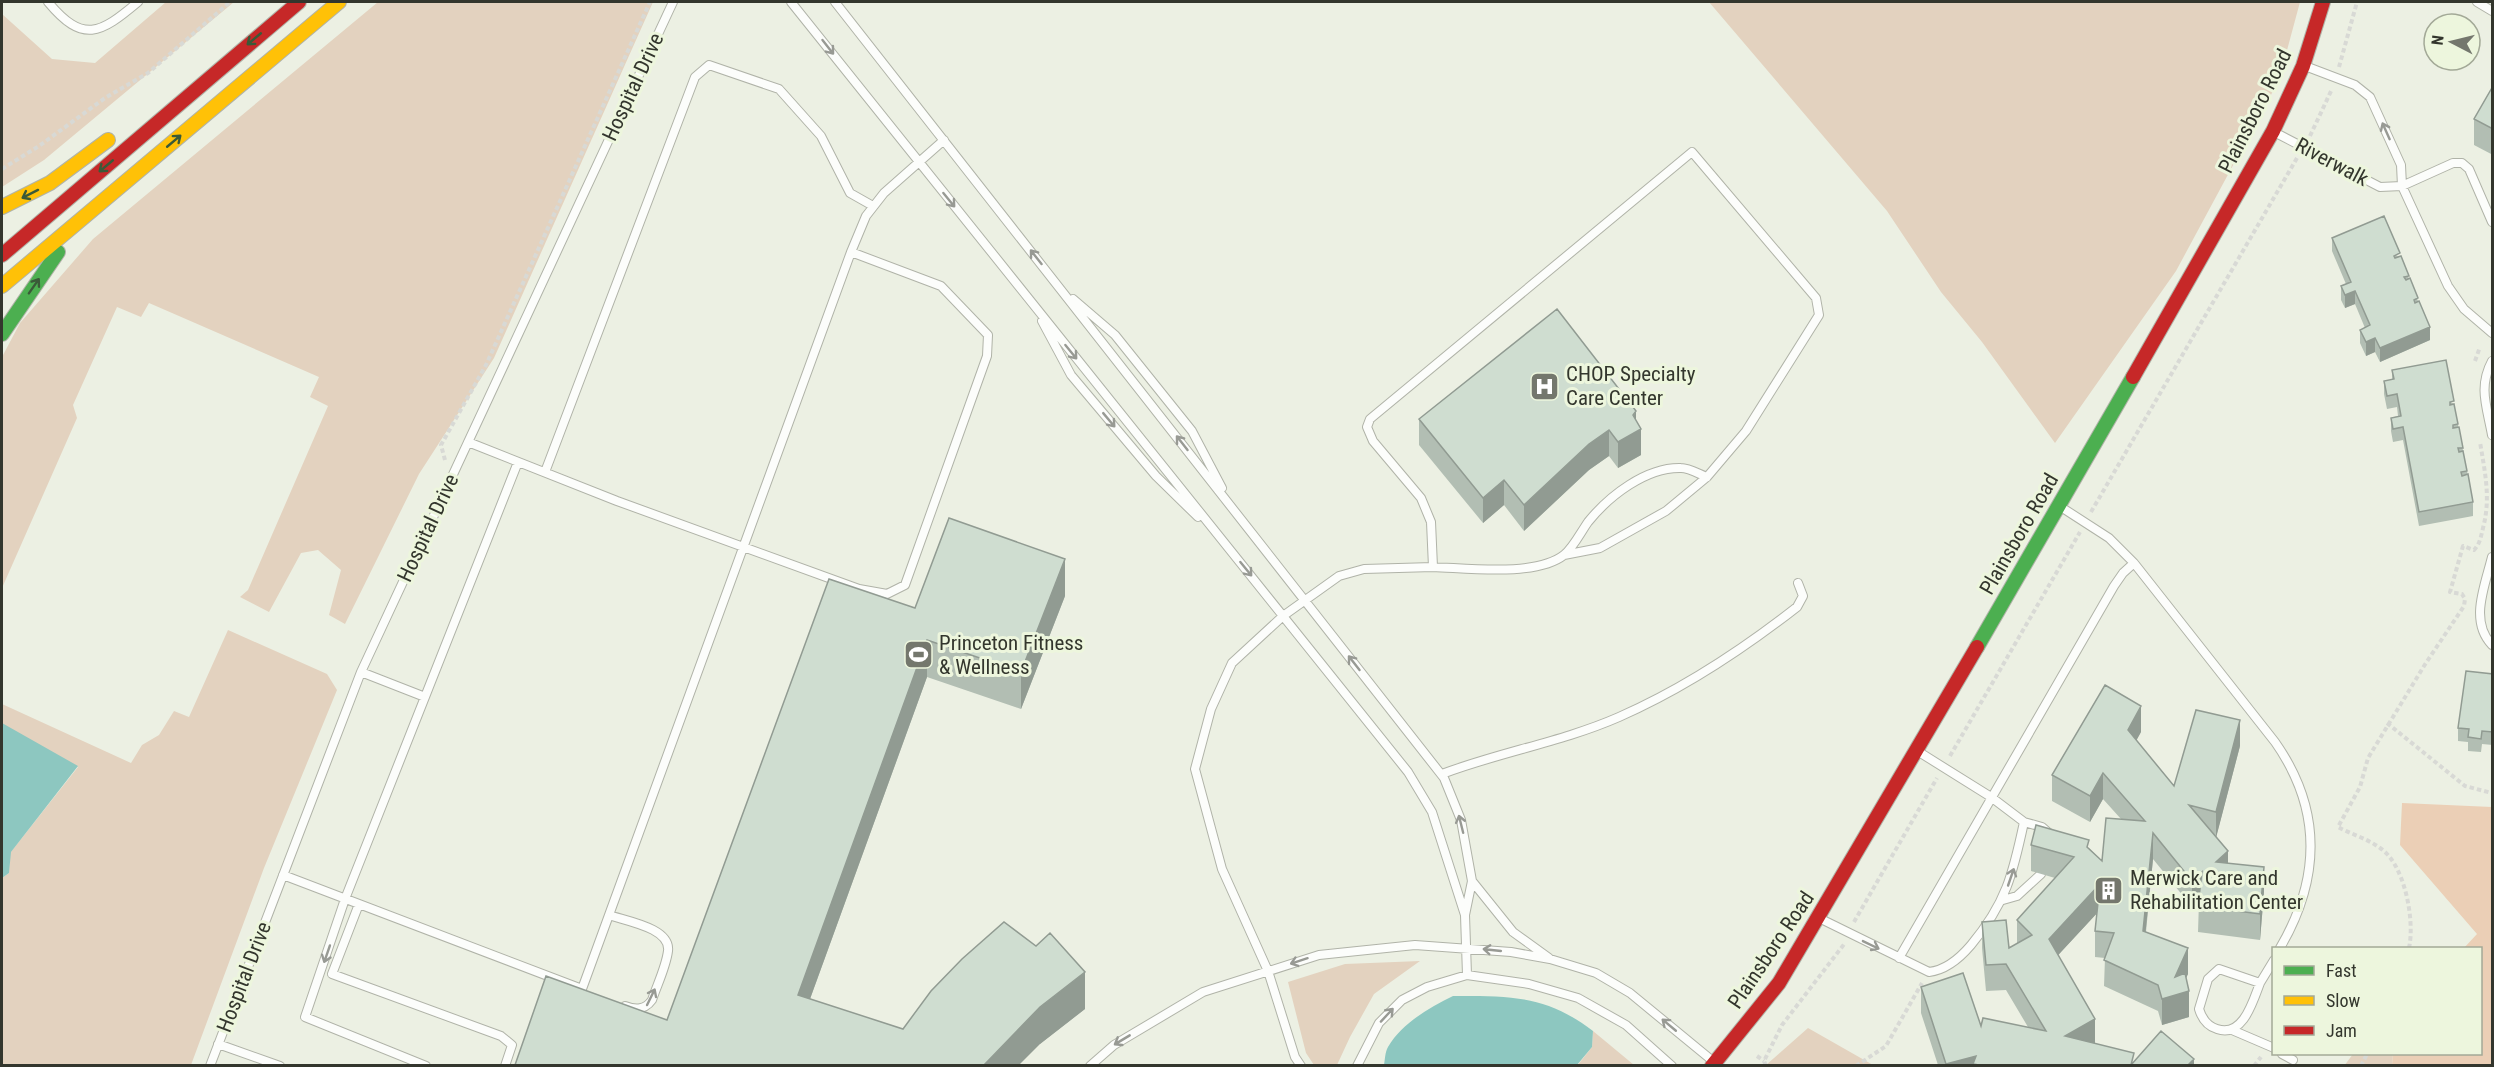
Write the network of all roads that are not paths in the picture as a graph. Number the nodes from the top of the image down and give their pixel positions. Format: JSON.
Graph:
{"nodes":[{"id":1,"x":48,"y":2,"type":"edge"},
{"id":2,"x":138,"y":2,"type":"edge"},
{"id":3,"x":299,"y":2,"type":"edge"},
{"id":4,"x":339,"y":2,"type":"edge"},
{"id":5,"x":673,"y":2,"type":"edge"},
{"id":6,"x":792,"y":2,"type":"edge"},
{"id":7,"x":835,"y":2,"type":"edge"},
{"id":8,"x":2322,"y":2,"type":"edge"},
{"id":9,"x":2477,"y":2,"type":"edge"},
{"id":10,"x":2493,"y":11,"type":"edge"},
{"id":11,"x":2303,"y":66,"type":"junction"},
{"id":12,"x":123,"y":128,"type":"dead end"},
{"id":13,"x":2273,"y":131,"type":"junction"},
{"id":14,"x":944,"y":140,"type":"junction"},
{"id":15,"x":918,"y":161,"type":"junction"},
{"id":16,"x":2402,"y":186,"type":"junction"},
{"id":17,"x":873,"y":206,"type":"junction"},
{"id":18,"x":2,"y":207,"type":"edge"},
{"id":19,"x":81,"y":219,"type":"junction"},
{"id":20,"x":2493,"y":222,"type":"edge"},
{"id":21,"x":851,"y":252,"type":"junction"},
{"id":22,"x":2,"y":255,"type":"edge"},
{"id":23,"x":1058,"y":285,"type":"junction"},
{"id":24,"x":2,"y":286,"type":"edge"},
{"id":25,"x":1031,"y":301,"type":"junction"},
{"id":26,"x":2493,"y":333,"type":"edge"},
{"id":27,"x":2,"y":334,"type":"edge"},
{"id":28,"x":2493,"y":362,"type":"edge"},
{"id":29,"x":2493,"y":435,"type":"edge"},
{"id":30,"x":468,"y":441,"type":"junction"},
{"id":31,"x":518,"y":462,"type":"junction"},
{"id":32,"x":545,"y":472,"type":"junction"},
{"id":33,"x":1707,"y":477,"type":"junction"},
{"id":34,"x":2060,"y":506,"type":"junction"},
{"id":35,"x":1240,"y":518,"type":"junction"},
{"id":36,"x":1223,"y":541,"type":"junction"},
{"id":37,"x":743,"y":547,"type":"junction"},
{"id":38,"x":1564,"y":555,"type":"junction"},
{"id":39,"x":2493,"y":557,"type":"edge"},
{"id":40,"x":2133,"y":563,"type":"junction"},
{"id":41,"x":1433,"y":567,"type":"junction"},
{"id":42,"x":1798,"y":583,"type":"dead end"},
{"id":43,"x":1304,"y":599,"type":"junction"},
{"id":44,"x":1283,"y":616,"type":"junction"},
{"id":45,"x":2493,"y":645,"type":"edge"},
{"id":46,"x":361,"y":672,"type":"junction"},
{"id":47,"x":425,"y":698,"type":"junction"},
{"id":48,"x":1918,"y":751,"type":"junction"},
{"id":49,"x":1442,"y":774,"type":"junction"},
{"id":50,"x":1991,"y":797,"type":"junction"},
{"id":51,"x":2024,"y":822,"type":"junction"},
{"id":52,"x":2053,"y":846,"type":"edge"},
{"id":53,"x":2041,"y":874,"type":"dead end"},
{"id":54,"x":283,"y":875,"type":"junction"},
{"id":55,"x":1472,"y":881,"type":"junction"},
{"id":56,"x":345,"y":899,"type":"junction"},
{"id":57,"x":2003,"y":900,"type":"junction"},
{"id":58,"x":359,"y":904,"type":"junction"},
{"id":59,"x":609,"y":915,"type":"junction"},
{"id":60,"x":1465,"y":915,"type":"junction"},
{"id":61,"x":1820,"y":918,"type":"junction"},
{"id":62,"x":2281,"y":947,"type":"edge"},
{"id":63,"x":1466,"y":948,"type":"junction"},
{"id":64,"x":1899,"y":958,"type":"junction"},
{"id":65,"x":1550,"y":959,"type":"junction"},
{"id":66,"x":2272,"y":963,"type":"edge"},
{"id":67,"x":1268,"y":971,"type":"junction"},
{"id":68,"x":1467,"y":975,"type":"junction"},
{"id":69,"x":2260,"y":983,"type":"junction"},
{"id":70,"x":582,"y":989,"type":"junction"},
{"id":71,"x":592,"y":993,"type":"edge"},
{"id":72,"x":620,"y":1004,"type":"edge"},
{"id":73,"x":2232,"y":1030,"type":"junction"},
{"id":74,"x":218,"y":1044,"type":"junction"},
{"id":75,"x":2272,"y":1047,"type":"edge"},
{"id":76,"x":2285,"y":1055,"type":"edge"},
{"id":77,"x":2293,"y":1060,"type":"dead end"},
{"id":78,"x":1715,"y":1064,"type":"edge"},
{"id":79,"x":210,"y":1065,"type":"edge"},
{"id":80,"x":280,"y":1065,"type":"edge"},
{"id":81,"x":426,"y":1065,"type":"edge"},
{"id":82,"x":505,"y":1065,"type":"edge"},
{"id":83,"x":1090,"y":1065,"type":"edge"},
{"id":84,"x":1301,"y":1065,"type":"edge"},
{"id":85,"x":1357,"y":1065,"type":"edge"},
{"id":86,"x":1672,"y":1065,"type":"edge"}],
"edges":[{"from":1,"to":2,"type":"lane"},
{"from":3,"to":22,"type":"main road","one_way":true},
{"from":19,"to":4,"type":"main road","one_way":true},
{"from":5,"to":30,"type":"lane","name":"Hospital Drive"},
{"from":6,"to":15,"type":"lane","one_way":true},
{"from":7,"to":14,"type":"lane"},
{"from":8,"to":11,"type":"main road","name":"Plainsboro Road"},
{"from":9,"to":10,"type":"lane"},
{"from":11,"to":13,"type":"main road","name":"Plainsboro Road"},
{"from":16,"to":11,"type":"lane","name":"Riverwalk","one_way":true},
{"from":12,"to":18,"type":"main road","one_way":true},
{"from":13,"to":16,"type":"lane","name":"Riverwalk"},
{"from":13,"to":34,"type":"main road","name":"Plainsboro Road"},
{"from":14,"to":15,"type":"lane"},
{"from":23,"to":14,"type":"lane","one_way":true},
{"from":15,"to":17,"type":"lane"},
{"from":15,"to":25,"type":"lane","one_way":true},
{"from":16,"to":20,"type":"lane"},
{"from":16,"to":26,"type":"lane"},
{"from":17,"to":21,"type":"lane"},
{"from":17,"to":32,"type":"lane"},
{"from":19,"to":24,"type":"main road"},
{"from":27,"to":19,"type":"main road","one_way":true},
{"from":21,"to":37,"type":"lane"},
{"from":21,"to":37,"type":"lane"},
{"from":35,"to":23,"type":"lane","one_way":true},
{"from":23,"to":35,"type":"lane"},
{"from":25,"to":36,"type":"lane","one_way":true},
{"from":25,"to":36,"type":"lane","one_way":true},
{"from":28,"to":29,"type":"lane"},
{"from":30,"to":31,"type":"lane"},
{"from":30,"to":46,"type":"lane","name":"Hospital Drive"},
{"from":31,"to":32,"type":"lane"},
{"from":31,"to":47,"type":"lane"},
{"from":32,"to":37,"type":"lane"},
{"from":33,"to":38,"type":"lane"},
{"from":33,"to":38,"type":"lane"},
{"from":33,"to":41,"type":"lane"},
{"from":34,"to":40,"type":"lane"},
{"from":34,"to":48,"type":"main road","name":"Plainsboro Road"},
{"from":35,"to":43,"type":"lane"},
{"from":36,"to":44,"type":"lane","one_way":true},
{"from":37,"to":59,"type":"lane"},
{"from":38,"to":41,"type":"lane"},
{"from":39,"to":45,"type":"lane"},
{"from":40,"to":50,"type":"lane"},
{"from":40,"to":62,"type":"lane"},
{"from":41,"to":43,"type":"lane"},
{"from":42,"to":49,"type":"lane"},
{"from":43,"to":44,"type":"lane"},
{"from":49,"to":43,"type":"lane","one_way":true},
{"from":44,"to":60,"type":"lane"},
{"from":44,"to":67,"type":"lane"},
{"from":46,"to":47,"type":"lane"},
{"from":46,"to":54,"type":"lane","name":"Hospital Drive"},
{"from":47,"to":56,"type":"lane"},
{"from":48,"to":50,"type":"lane"},
{"from":48,"to":61,"type":"main road","name":"Plainsboro Road"},
{"from":55,"to":49,"type":"lane","one_way":true},
{"from":50,"to":51,"type":"lane"},
{"from":50,"to":64,"type":"lane"},
{"from":51,"to":52,"type":"lane"},
{"from":57,"to":51,"type":"lane","one_way":true},
{"from":53,"to":57,"type":"lane"},
{"from":54,"to":56,"type":"lane"},
{"from":54,"to":74,"type":"lane","name":"Hospital Drive"},
{"from":55,"to":60,"type":"lane"},
{"from":55,"to":65,"type":"lane"},
{"from":56,"to":58,"type":"lane"},
{"from":56,"to":81,"type":"lane","one_way":true},
{"from":57,"to":64,"type":"lane"},
{"from":58,"to":70,"type":"lane"},
{"from":58,"to":82,"type":"lane"},
{"from":59,"to":70,"type":"lane"},
{"from":72,"to":59,"type":"lane","one_way":true},
{"from":60,"to":63,"type":"lane"},
{"from":61,"to":64,"type":"lane","one_way":true},
{"from":61,"to":78,"type":"main road","name":"Plainsboro Road"},
{"from":65,"to":63,"type":"lane","one_way":true},
{"from":63,"to":67,"type":"lane","one_way":true},
{"from":63,"to":68,"type":"lane"},
{"from":78,"to":65,"type":"lane","one_way":true},
{"from":66,"to":69,"type":"lane"},
{"from":67,"to":83,"type":"lane","one_way":true},
{"from":67,"to":84,"type":"lane"},
{"from":85,"to":68,"type":"lane","one_way":true},
{"from":68,"to":86,"type":"lane"},
{"from":69,"to":73,"type":"lane"},
{"from":69,"to":73,"type":"lane"},
{"from":70,"to":71,"type":"lane"},
{"from":73,"to":75,"type":"lane"},
{"from":74,"to":79,"type":"lane","name":"Hospital Drive"},
{"from":74,"to":80,"type":"lane"},
{"from":76,"to":77,"type":"lane"}]}
